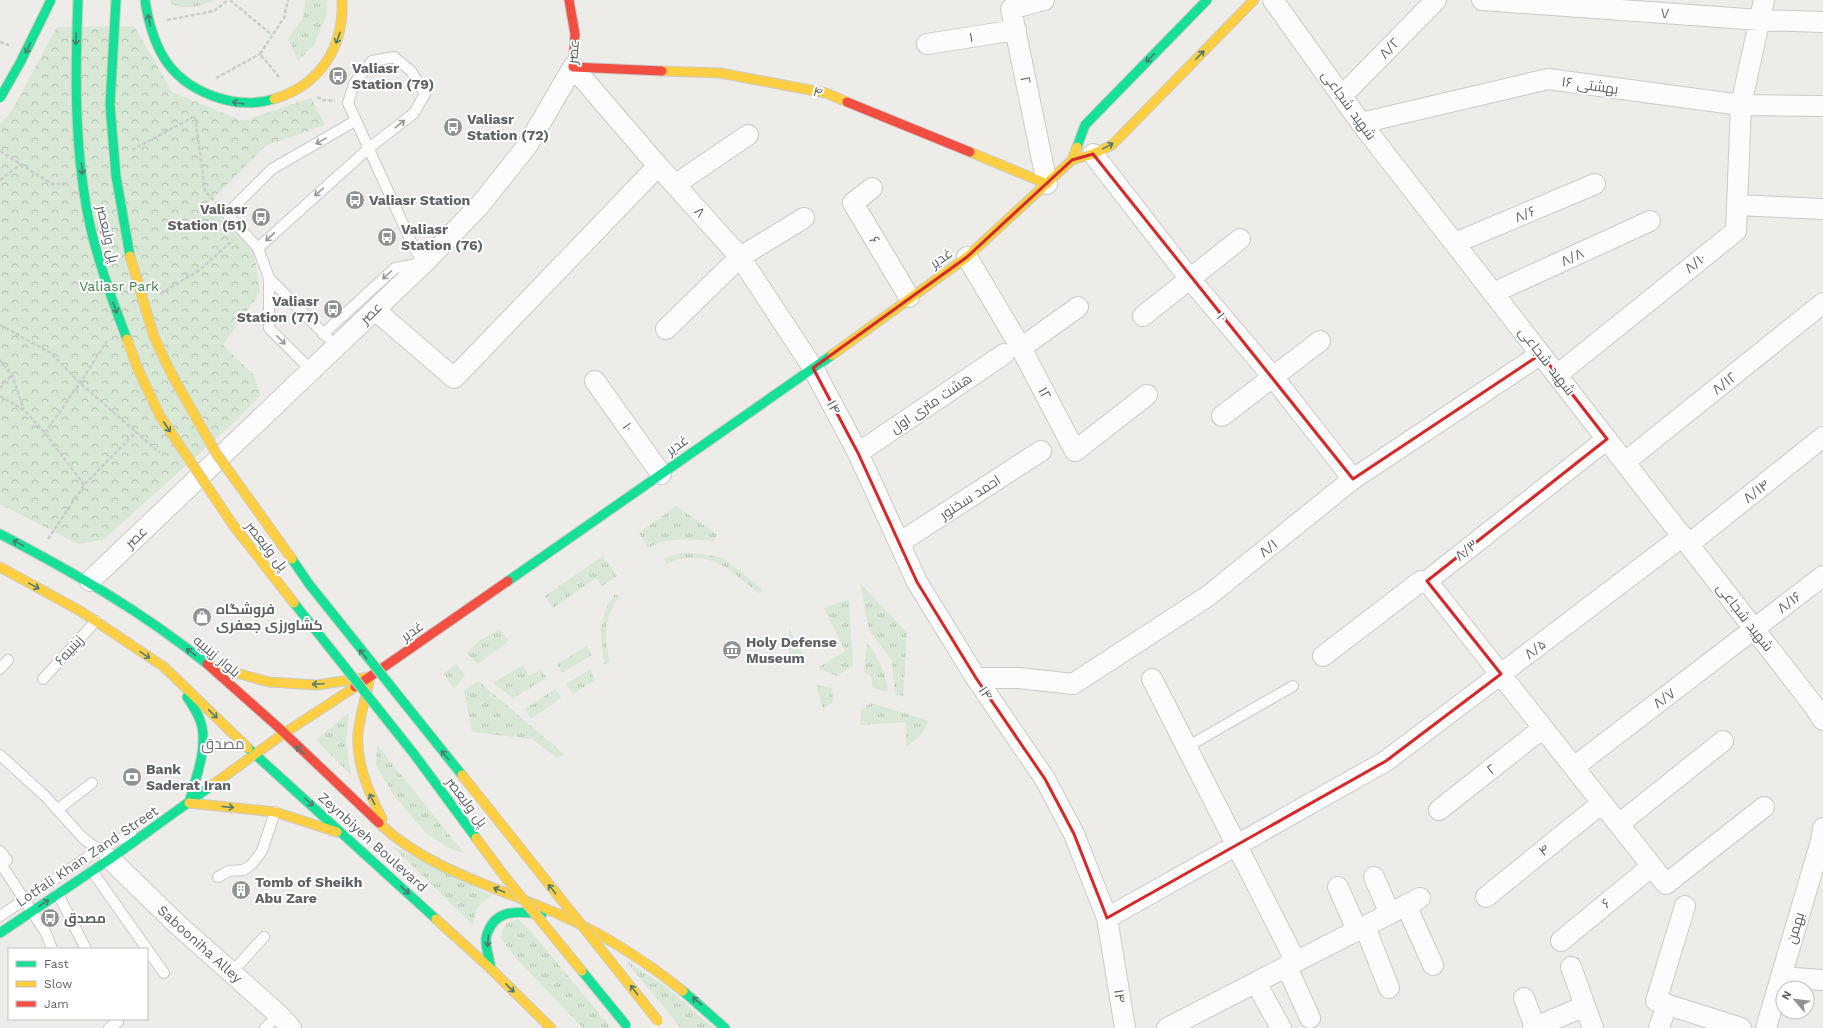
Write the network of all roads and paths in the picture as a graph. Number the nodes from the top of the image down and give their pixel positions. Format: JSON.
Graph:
{"nodes":[{"id":1,"x":51,"y":0,"type":"edge"},
{"id":2,"x":78,"y":0,"type":"edge"},
{"id":3,"x":116,"y":0,"type":"edge"},
{"id":4,"x":145,"y":0,"type":"edge"},
{"id":5,"x":230,"y":0,"type":"edge"},
{"id":6,"x":288,"y":0,"type":"edge"},
{"id":7,"x":342,"y":0,"type":"edge"},
{"id":8,"x":569,"y":0,"type":"edge"},
{"id":9,"x":1044,"y":0,"type":"edge"},
{"id":10,"x":1207,"y":0,"type":"edge"},
{"id":11,"x":1254,"y":0,"type":"edge"},
{"id":12,"x":1273,"y":0,"type":"edge"},
{"id":13,"x":1436,"y":0,"type":"edge"},
{"id":14,"x":1482,"y":0,"type":"edge"},
{"id":15,"x":1764,"y":0,"type":"edge"},
{"id":16,"x":1760,"y":20,"type":"junction"},
{"id":17,"x":1823,"y":22,"type":"edge"},
{"id":18,"x":1016,"y":30,"type":"junction"},
{"id":19,"x":272,"y":35,"type":"junction"},
{"id":20,"x":927,"y":44,"type":"dead end"},
{"id":21,"x":573,"y":67,"type":"junction"},
{"id":22,"x":281,"y":79,"type":"dead end"},
{"id":23,"x":316,"y":96,"type":"dead end"},
{"id":24,"x":1342,"y":96,"type":"junction"},
{"id":25,"x":0,"y":98,"type":"edge"},
{"id":26,"x":348,"y":103,"type":"junction"},
{"id":27,"x":1741,"y":105,"type":"junction"},
{"id":28,"x":1823,"y":106,"type":"edge"},
{"id":29,"x":355,"y":121,"type":"junction"},
{"id":30,"x":1361,"y":123,"type":"junction"},
{"id":31,"x":748,"y":134,"type":"dead end"},
{"id":32,"x":369,"y":148,"type":"junction"},
{"id":33,"x":1093,"y":154,"type":"junction"},
{"id":34,"x":1072,"y":160,"type":"junction"},
{"id":35,"x":20,"y":164,"type":"dead end"},
{"id":36,"x":658,"y":166,"type":"junction"},
{"id":37,"x":0,"y":180,"type":"edge"},
{"id":38,"x":676,"y":184,"type":"junction"},
{"id":39,"x":1047,"y":184,"type":"junction"},
{"id":40,"x":1595,"y":184,"type":"dead end"},
{"id":41,"x":872,"y":188,"type":"dead end"},
{"id":42,"x":1737,"y":205,"type":"junction"},
{"id":43,"x":1823,"y":208,"type":"edge"},
{"id":44,"x":804,"y":218,"type":"dead end"},
{"id":45,"x":1650,"y":221,"type":"dead end"},
{"id":46,"x":1240,"y":239,"type":"dead end"},
{"id":47,"x":1455,"y":244,"type":"junction"},
{"id":48,"x":258,"y":248,"type":"junction"},
{"id":49,"x":740,"y":257,"type":"junction"},
{"id":50,"x":967,"y":257,"type":"junction"},
{"id":51,"x":424,"y":263,"type":"junction"},
{"id":52,"x":269,"y":278,"type":"junction"},
{"id":53,"x":1190,"y":279,"type":"junction"},
{"id":54,"x":1494,"y":293,"type":"junction"},
{"id":55,"x":909,"y":297,"type":"junction"},
{"id":56,"x":1823,"y":303,"type":"edge"},
{"id":57,"x":1078,"y":307,"type":"dead end"},
{"id":58,"x":375,"y":310,"type":"junction"},
{"id":59,"x":1143,"y":316,"type":"dead end"},
{"id":60,"x":0,"y":325,"type":"edge"},
{"id":61,"x":666,"y":329,"type":"dead end"},
{"id":62,"x":330,"y":340,"type":"junction"},
{"id":63,"x":1320,"y":342,"type":"dead end"},
{"id":64,"x":1012,"y":351,"type":"junction"},
{"id":65,"x":1541,"y":354,"type":"junction"},
{"id":66,"x":0,"y":360,"type":"edge"},
{"id":67,"x":812,"y":368,"type":"junction"},
{"id":68,"x":311,"y":370,"type":"junction"},
{"id":69,"x":12,"y":375,"type":"junction"},
{"id":70,"x":1557,"y":375,"type":"junction"},
{"id":71,"x":1273,"y":377,"type":"junction"},
{"id":72,"x":595,"y":381,"type":"dead end"},
{"id":73,"x":0,"y":388,"type":"edge"},
{"id":74,"x":1147,"y":395,"type":"dead end"},
{"id":75,"x":0,"y":396,"type":"edge"},
{"id":76,"x":24,"y":410,"type":"junction"},
{"id":77,"x":1222,"y":416,"type":"dead end"},
{"id":78,"x":136,"y":432,"type":"junction"},
{"id":79,"x":1823,"y":437,"type":"edge"},
{"id":80,"x":1607,"y":439,"type":"junction"},
{"id":81,"x":1041,"y":451,"type":"dead end"},
{"id":82,"x":858,"y":453,"type":"junction"},
{"id":83,"x":163,"y":455,"type":"dead end"},
{"id":84,"x":1625,"y":462,"type":"junction"},
{"id":85,"x":661,"y":474,"type":"junction"},
{"id":86,"x":1353,"y":479,"type":"junction"},
{"id":87,"x":84,"y":485,"type":"junction"},
{"id":88,"x":0,"y":534,"type":"edge"},
{"id":89,"x":1686,"y":540,"type":"junction"},
{"id":90,"x":899,"y":543,"type":"junction"},
{"id":91,"x":39,"y":554,"type":"junction"},
{"id":92,"x":0,"y":567,"type":"edge"},
{"id":93,"x":1823,"y":576,"type":"edge"},
{"id":94,"x":90,"y":581,"type":"junction"},
{"id":95,"x":1427,"y":581,"type":"junction"},
{"id":96,"x":96,"y":621,"type":"junction"},
{"id":97,"x":1754,"y":629,"type":"junction"},
{"id":98,"x":1323,"y":656,"type":"dead end"},
{"id":99,"x":8,"y":660,"type":"dead end"},
{"id":100,"x":208,"y":665,"type":"junction"},
{"id":101,"x":0,"y":669,"type":"edge"},
{"id":102,"x":1501,"y":674,"type":"junction"},
{"id":103,"x":370,"y":677,"type":"junction"},
{"id":104,"x":175,"y":678,"type":"junction"},
{"id":105,"x":976,"y":678,"type":"junction"},
{"id":106,"x":43,"y":679,"type":"dead end"},
{"id":107,"x":1152,"y":679,"type":"dead end"},
{"id":108,"x":1293,"y":686,"type":"dead end"},
{"id":109,"x":1820,"y":708,"type":"edge"},
{"id":110,"x":1543,"y":728,"type":"junction"},
{"id":111,"x":283,"y":734,"type":"junction"},
{"id":112,"x":1723,"y":741,"type":"dead end"},
{"id":113,"x":1187,"y":747,"type":"junction"},
{"id":114,"x":0,"y":754,"type":"edge"},
{"id":115,"x":255,"y":754,"type":"junction"},
{"id":116,"x":1574,"y":767,"type":"junction"},
{"id":117,"x":92,"y":783,"type":"dead end"},
{"id":118,"x":189,"y":803,"type":"junction"},
{"id":119,"x":1602,"y":803,"type":"junction"},
{"id":120,"x":1764,"y":807,"type":"dead end"},
{"id":121,"x":57,"y":810,"type":"junction"},
{"id":122,"x":1439,"y":810,"type":"dead end"},
{"id":123,"x":275,"y":812,"type":"junction"},
{"id":124,"x":1619,"y":824,"type":"junction"},
{"id":125,"x":1823,"y":828,"type":"edge"},
{"id":126,"x":390,"y":834,"type":"junction"},
{"id":127,"x":346,"y":835,"type":"junction"},
{"id":128,"x":1237,"y":846,"type":"junction"},
{"id":129,"x":0,"y":851,"type":"edge"},
{"id":130,"x":104,"y":855,"type":"junction"},
{"id":131,"x":1652,"y":866,"type":"junction"},
{"id":132,"x":92,"y":871,"type":"junction"},
{"id":133,"x":218,"y":877,"type":"dead end"},
{"id":134,"x":1374,"y":877,"type":"dead end"},
{"id":135,"x":1338,"y":887,"type":"dead end"},
{"id":136,"x":58,"y":894,"type":"junction"},
{"id":137,"x":1486,"y":897,"type":"dead end"},
{"id":138,"x":24,"y":900,"type":"junction"},
{"id":139,"x":1405,"y":906,"type":"junction"},
{"id":140,"x":1685,"y":906,"type":"dead end"},
{"id":141,"x":31,"y":912,"type":"junction"},
{"id":142,"x":0,"y":916,"type":"edge"},
{"id":143,"x":564,"y":918,"type":"junction"},
{"id":144,"x":1107,"y":918,"type":"junction"},
{"id":145,"x":1361,"y":929,"type":"junction"},
{"id":146,"x":0,"y":933,"type":"edge"},
{"id":147,"x":264,"y":937,"type":"dead end"},
{"id":148,"x":1561,"y":941,"type":"dead end"},
{"id":149,"x":52,"y":948,"type":"edge"},
{"id":150,"x":85,"y":948,"type":"edge"},
{"id":151,"x":146,"y":948,"type":"edge"},
{"id":152,"x":148,"y":950,"type":"edge"},
{"id":153,"x":1291,"y":964,"type":"junction"},
{"id":154,"x":1434,"y":965,"type":"dead end"},
{"id":155,"x":1571,"y":968,"type":"dead end"},
{"id":156,"x":491,"y":969,"type":"junction"},
{"id":157,"x":164,"y":973,"type":"dead end"},
{"id":158,"x":231,"y":973,"type":"junction"},
{"id":159,"x":1781,"y":977,"type":"junction"},
{"id":160,"x":1823,"y":980,"type":"edge"},
{"id":161,"x":1256,"y":983,"type":"junction"},
{"id":162,"x":1389,"y":988,"type":"dead end"},
{"id":163,"x":1524,"y":998,"type":"dead end"},
{"id":164,"x":1667,"y":1004,"type":"junction"},
{"id":165,"x":1585,"y":1006,"type":"junction"},
{"id":166,"x":1310,"y":1018,"type":"dead end"},
{"id":167,"x":658,"y":1021,"type":"dead end"},
{"id":168,"x":278,"y":1024,"type":"edge"},
{"id":169,"x":626,"y":1025,"type":"dead end"},
{"id":170,"x":550,"y":1028,"type":"edge"},
{"id":171,"x":726,"y":1028,"type":"edge"},
{"id":172,"x":1125,"y":1028,"type":"edge"},
{"id":173,"x":1167,"y":1028,"type":"edge"},
{"id":174,"x":1280,"y":1028,"type":"edge"},
{"id":175,"x":1534,"y":1028,"type":"edge"},
{"id":176,"x":1594,"y":1028,"type":"edge"},
{"id":177,"x":1659,"y":1028,"type":"edge"},
{"id":178,"x":1741,"y":1028,"type":"edge"},
{"id":179,"x":1766,"y":1028,"type":"edge"}],
"edges":[{"from":1,"to":25,"type":"main road","one_way":true,"bridge":true},
{"from":2,"to":169,"type":"main road","name":"پل ولیعصر","one_way":true,"bridge":true},
{"from":167,"to":3,"type":"main road","name":"پل ولیعصر","one_way":true,"bridge":true},
{"from":7,"to":4,"type":"main road","one_way":true,"bridge":true},
{"from":5,"to":19,"type":"path"},
{"from":6,"to":19,"type":"path"},
{"from":8,"to":21,"type":"main road","name":"عصر"},
{"from":9,"to":18,"type":"street","name":"۲"},
{"from":10,"to":34,"type":"main road","one_way":true},
{"from":33,"to":11,"type":"main road","one_way":true},
{"from":12,"to":24,"type":"street","name":"شهید شجاعی"},
{"from":13,"to":24,"type":"street","name":"۸/۲"},
{"from":14,"to":16,"type":"street","name":"۷"},
{"from":15,"to":16,"type":"street","name":"۸/۱۰"},
{"from":16,"to":17,"type":"street","name":"۷"},
{"from":16,"to":27,"type":"street","name":"۸/۱۰"},
{"from":18,"to":20,"type":"street","name":"۱"},
{"from":18,"to":39,"type":"street","name":"۲"},
{"from":19,"to":22,"type":"path"},
{"from":21,"to":36,"type":"street","name":"۸"},
{"from":21,"to":39,"type":"main road","name":"۴"},
{"from":21,"to":51,"type":"street","name":"عصر"},
{"from":23,"to":26,"type":"path"},
{"from":24,"to":30,"type":"street","name":"شهید شجاعی"},
{"from":26,"to":29,"type":"lane"},
{"from":32,"to":26,"type":"lane","one_way":true},
{"from":27,"to":28,"type":"street","name":"۱۶ بهشتی"},
{"from":27,"to":30,"type":"street","name":"۱۶ بهشتی"},
{"from":27,"to":42,"type":"street","name":"۸/۱۰"},
{"from":29,"to":32,"type":"lane"},
{"from":29,"to":48,"type":"lane","one_way":true},
{"from":30,"to":47,"type":"street","name":"شهید شجاعی"},
{"from":31,"to":38,"type":"street"},
{"from":32,"to":48,"type":"lane","one_way":true},
{"from":32,"to":51,"type":"lane"},
{"from":33,"to":34,"type":"main road"},
{"from":33,"to":53,"type":"street","name":"۱۰"},
{"from":34,"to":39,"type":"main road","name":"غدیر"},
{"from":35,"to":37,"type":"path"},
{"from":36,"to":38,"type":"street","name":"۸"},
{"from":36,"to":58,"type":"street"},
{"from":38,"to":49,"type":"street","name":"۸"},
{"from":39,"to":50,"type":"main road","name":"غدیر"},
{"from":40,"to":47,"type":"street","name":"۸/۶"},
{"from":41,"to":55,"type":"street","name":"۶"},
{"from":42,"to":43,"type":"street"},
{"from":42,"to":70,"type":"street","name":"۸/۱۰"},
{"from":44,"to":49,"type":"street"},
{"from":45,"to":54,"type":"street","name":"۸/۸"},
{"from":46,"to":53,"type":"street"},
{"from":47,"to":54,"type":"street","name":"شهید شجاعی"},
{"from":48,"to":52,"type":"lane"},
{"from":49,"to":61,"type":"street"},
{"from":49,"to":67,"type":"street","name":"۸"},
{"from":50,"to":55,"type":"main road","name":"غدیر"},
{"from":50,"to":64,"type":"street","name":"۱۲"},
{"from":51,"to":58,"type":"street","name":"عصر"},
{"from":51,"to":62,"type":"lane","one_way":true},
{"from":52,"to":62,"type":"lane"},
{"from":52,"to":68,"type":"lane","one_way":true},
{"from":53,"to":59,"type":"street"},
{"from":53,"to":71,"type":"street","name":"۱۰"},
{"from":54,"to":65,"type":"street","name":"شهید شجاعی"},
{"from":55,"to":67,"type":"main road","name":"غدیر"},
{"from":56,"to":84,"type":"street","name":"۸/۱۲"},
{"from":57,"to":64,"type":"street","name":"هشت متری اول"},
{"from":58,"to":62,"type":"street","name":"عصر"},
{"from":60,"to":78,"type":"path"},
{"from":62,"to":68,"type":"street","name":"عصر"},
{"from":63,"to":71,"type":"street"},
{"from":64,"to":74,"type":"street","name":"۱۲"},
{"from":64,"to":82,"type":"street","name":"هشت متری اول"},
{"from":65,"to":70,"type":"street","name":"شهید شجاعی"},
{"from":65,"to":86,"type":"street","name":"۸/۱"},
{"from":66,"to":69,"type":"path"},
{"from":67,"to":82,"type":"street","name":"۱۴"},
{"from":67,"to":85,"type":"main road","name":"غدیر"},
{"from":68,"to":94,"type":"street","name":"عصر"},
{"from":69,"to":73,"type":"path"},
{"from":69,"to":76,"type":"path"},
{"from":70,"to":80,"type":"street","name":"شهید شجاعی"},
{"from":71,"to":77,"type":"street"},
{"from":71,"to":86,"type":"street","name":"۱۰"},
{"from":72,"to":85,"type":"street","name":"۱۰"},
{"from":75,"to":76,"type":"path"},
{"from":76,"to":87,"type":"path"},
{"from":78,"to":83,"type":"path"},
{"from":78,"to":87,"type":"path"},
{"from":79,"to":89,"type":"street","name":"۸/۱۴"},
{"from":80,"to":84,"type":"street","name":"شهید شجاعی"},
{"from":80,"to":95,"type":"street","name":"۸/۳"},
{"from":81,"to":90,"type":"street","name":"احمد سخنور"},
{"from":82,"to":90,"type":"street","name":"۱۴"},
{"from":84,"to":89,"type":"street","name":"شهید شجاعی"},
{"from":85,"to":103,"type":"main road","name":"غدیر"},
{"from":86,"to":105,"type":"street","name":"۸/۱"},
{"from":87,"to":91,"type":"path"},
{"from":91,"to":88,"type":"main road","name":"بلوار زینبیه","one_way":true},
{"from":89,"to":97,"type":"street","name":"شهید شجاعی"},
{"from":89,"to":102,"type":"street","name":"۸/۵"},
{"from":90,"to":105,"type":"street","name":"۱۴"},
{"from":91,"to":94,"type":"main road","name":"بلوار زینبیه"},
{"from":92,"to":96,"type":"main road","one_way":true},
{"from":93,"to":97,"type":"street","name":"۸/۱۶"},
{"from":100,"to":94,"type":"main road","name":"بلوار زینبیه","one_way":true},
{"from":95,"to":98,"type":"street","name":"۸/۳"},
{"from":95,"to":102,"type":"street"},
{"from":96,"to":104,"type":"main road","one_way":true},
{"from":96,"to":106,"type":"lane","name":"۶زینبیه"},
{"from":97,"to":109,"type":"street","name":"شهید شجاعی"},
{"from":97,"to":116,"type":"street","name":"۸/۷"},
{"from":99,"to":101,"type":"lane"},
{"from":103,"to":100,"type":"main road","one_way":true},
{"from":100,"to":111,"type":"main road","name":"بلوار زینبیه"},
{"from":102,"to":110,"type":"street"},
{"from":102,"to":128,"type":"street","name":"۸/۵"},
{"from":103,"to":111,"type":"main road","name":"غدیر"},
{"from":126,"to":103,"type":"main road","one_way":true},
{"from":104,"to":115,"type":"main road","name":"Zeynbiyeh Boulevard","one_way":true},
{"from":104,"to":118,"type":"main road"},
{"from":105,"to":144,"type":"street","name":"۱۴"},
{"from":107,"to":113,"type":"street"},
{"from":108,"to":113,"type":"lane"},
{"from":110,"to":116,"type":"street"},
{"from":110,"to":122,"type":"street","name":"۲"},
{"from":111,"to":115,"type":"main road","name":"غدیر"},
{"from":126,"to":111,"type":"main road","name":"بلوار زینبیه","one_way":true},
{"from":112,"to":124,"type":"street"},
{"from":113,"to":128,"type":"street"},
{"from":114,"to":121,"type":"lane"},
{"from":115,"to":118,"type":"main road","name":"Lotfali Khan Zand Street"},
{"from":115,"to":127,"type":"main road","name":"Zeynbiyeh Boulevard","one_way":true},
{"from":116,"to":119,"type":"street"},
{"from":117,"to":121,"type":"lane"},
{"from":118,"to":123,"type":"main road","one_way":true},
{"from":118,"to":130,"type":"lane"},
{"from":118,"to":130,"type":"main road","name":"Lotfali Khan Zand Street"},
{"from":119,"to":124,"type":"street"},
{"from":119,"to":137,"type":"street","name":"۴"},
{"from":120,"to":131,"type":"street"},
{"from":121,"to":130,"type":"lane"},
{"from":123,"to":127,"type":"main road"},
{"from":123,"to":133,"type":"lane"},
{"from":124,"to":131,"type":"street"},
{"from":125,"to":159,"type":"street","name":"بهمن"},
{"from":143,"to":126,"type":"main road","name":"Zeynbiyeh Boulevard","one_way":true},
{"from":127,"to":156,"type":"main road","name":"Zeynbiyeh Boulevard","one_way":true},
{"from":128,"to":144,"type":"street","name":"۸/۵"},
{"from":128,"to":153,"type":"street"},
{"from":129,"to":138,"type":"lane"},
{"from":130,"to":132,"type":"main road","name":"Lotfali Khan Zand Street"},
{"from":130,"to":138,"type":"lane"},
{"from":130,"to":158,"type":"street","name":"Sabooniha Alley"},
{"from":131,"to":148,"type":"street","name":"۶"},
{"from":132,"to":136,"type":"main road","name":"Lotfali Khan Zand Street"},
{"from":132,"to":151,"type":"lane"},
{"from":134,"to":139,"type":"street"},
{"from":135,"to":145,"type":"street"},
{"from":141,"to":136,"type":"main road","name":"Lotfali Khan Zand Street","one_way":true},
{"from":136,"to":150,"type":"lane"},
{"from":138,"to":141,"type":"lane"},
{"from":138,"to":142,"type":"lane"},
{"from":139,"to":145,"type":"street"},
{"from":139,"to":154,"type":"street"},
{"from":140,"to":164,"type":"street"},
{"from":141,"to":146,"type":"main road","name":"Lotfali Khan Zand Street"},
{"from":141,"to":149,"type":"lane"},
{"from":143,"to":156,"type":"main road","one_way":true},
{"from":171,"to":143,"type":"main road","name":"Zeynbiyeh Boulevard","one_way":true},
{"from":144,"to":172,"type":"street","name":"۱۴"},
{"from":145,"to":153,"type":"street"},
{"from":145,"to":162,"type":"street"},
{"from":147,"to":158,"type":"lane"},
{"from":152,"to":157,"type":"lane"},
{"from":153,"to":161,"type":"street"},
{"from":153,"to":166,"type":"street"},
{"from":155,"to":165,"type":"street"},
{"from":156,"to":170,"type":"main road","name":"Zeynbiyeh Boulevard","one_way":true},
{"from":158,"to":168,"type":"street","name":"Sabooniha Alley"},
{"from":159,"to":160,"type":"street"},
{"from":159,"to":179,"type":"street","name":"بهمن"},
{"from":161,"to":173,"type":"street"},
{"from":161,"to":174,"type":"street"},
{"from":163,"to":175,"type":"street"},
{"from":164,"to":177,"type":"street"},
{"from":164,"to":178,"type":"street"},
{"from":165,"to":175,"type":"street"},
{"from":165,"to":176,"type":"street"}]}
